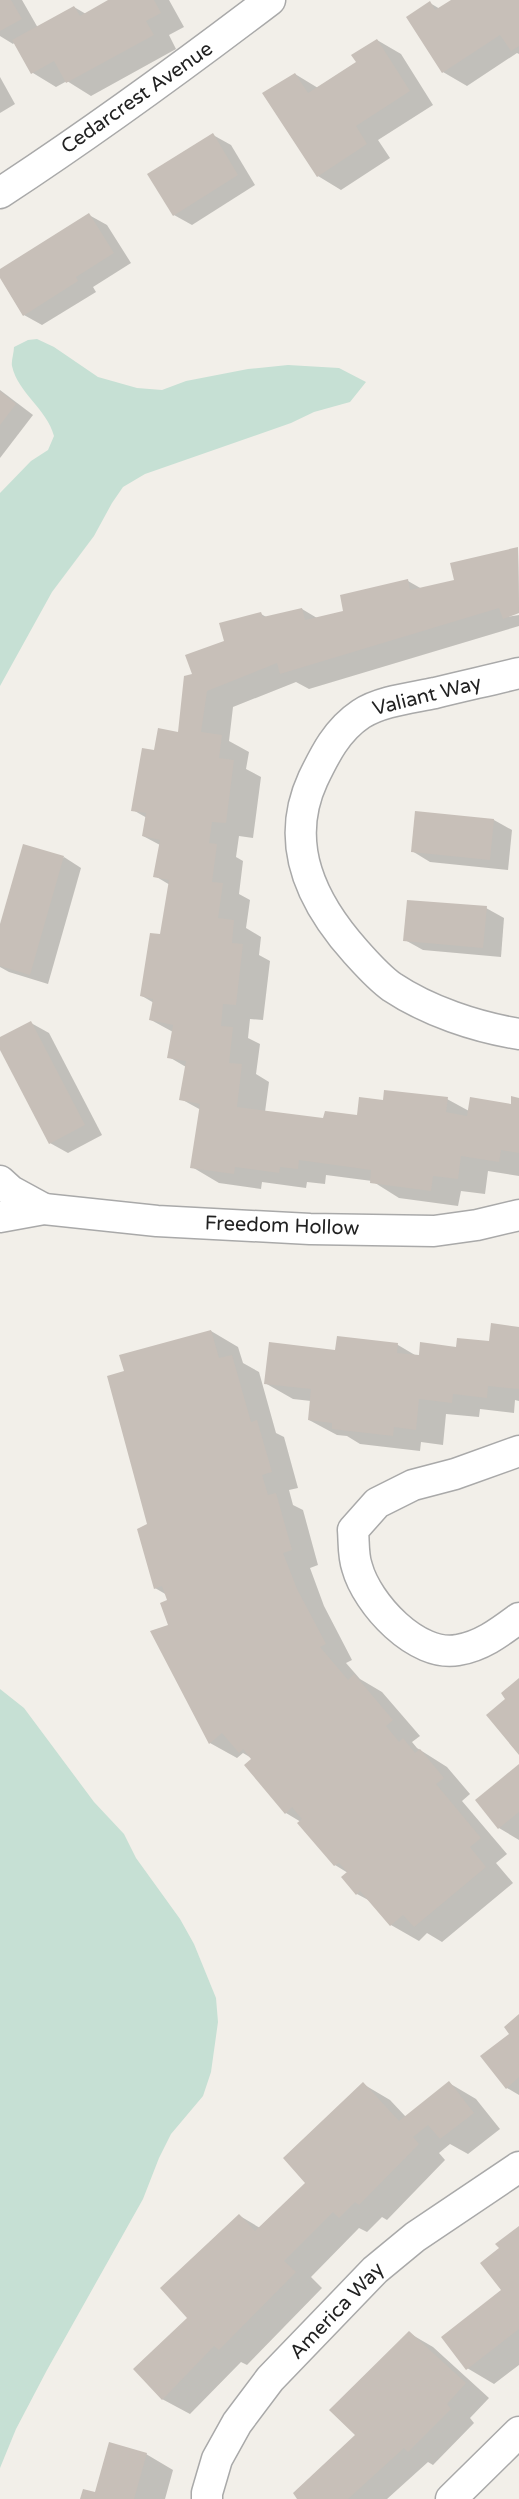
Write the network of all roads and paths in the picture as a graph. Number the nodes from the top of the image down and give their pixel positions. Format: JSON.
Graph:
{"nodes":[{"id":1,"x":270,"y":0,"type":"edge"},
{"id":2,"x":0,"y":193,"type":"edge"},
{"id":3,"x":519,"y":673,"type":"edge"},
{"id":4,"x":519,"y":1034,"type":"edge"},
{"id":5,"x":0,"y":1181,"type":"edge"},
{"id":6,"x":44,"y":1209,"type":"junction"},
{"id":7,"x":519,"y":1215,"type":"edge"},
{"id":8,"x":0,"y":1218,"type":"edge"},
{"id":9,"x":519,"y":1451,"type":"edge"},
{"id":10,"x":519,"y":1618,"type":"edge"},
{"id":11,"x":519,"y":2167,"type":"edge"},
{"id":12,"x":519,"y":2432,"type":"edge"},
{"id":13,"x":207,"y":2499,"type":"edge"},
{"id":14,"x":451,"y":2499,"type":"edge"}],
"edges":[{"from":1,"to":2,"type":"street","name":"Cedarcrest Avenue"},
{"from":3,"to":4,"type":"street","name":"Valiant Way"},
{"from":5,"to":6,"type":"street","name":"Freedom Hollow"},
{"from":6,"to":7,"type":"street","name":"Freedom Hollow"},
{"from":6,"to":8,"type":"street","name":"Freedom Hollow"},
{"from":9,"to":10,"type":"street"},
{"from":11,"to":13,"type":"street","name":"America Way"},
{"from":12,"to":14,"type":"street"}]}
